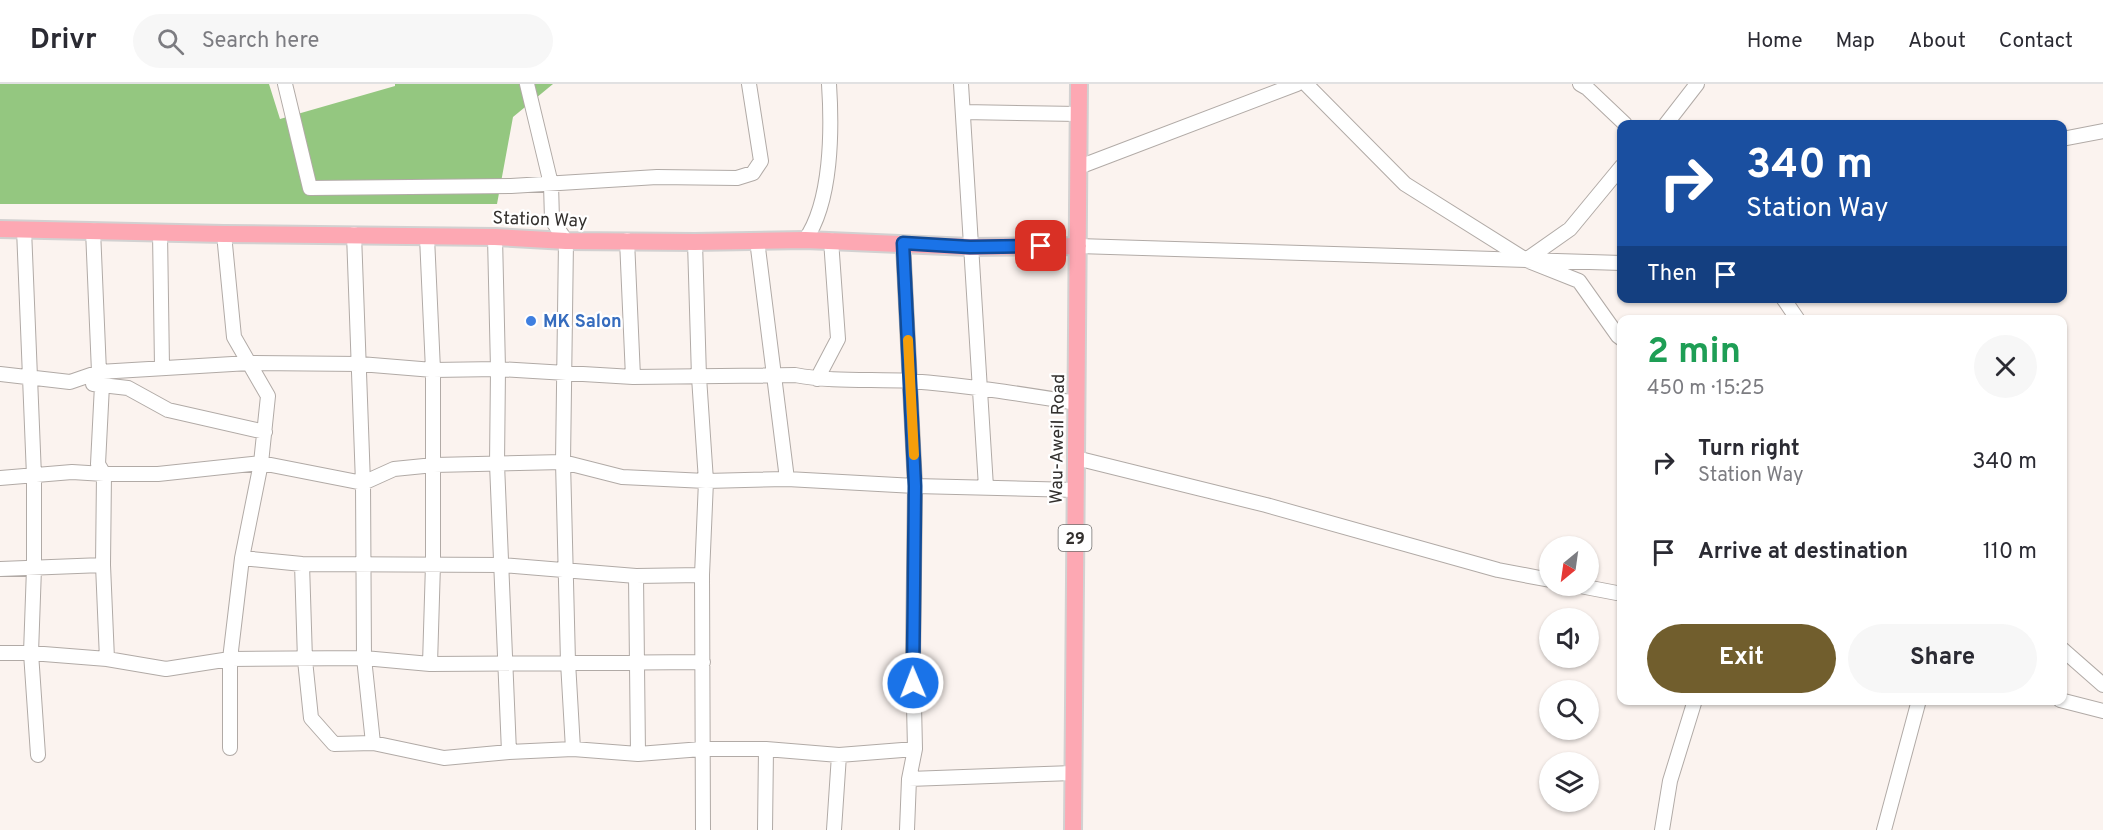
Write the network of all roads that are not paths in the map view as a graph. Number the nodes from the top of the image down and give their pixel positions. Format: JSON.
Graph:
{"nodes":[{"id":1,"x":285,"y":84,"type":"edge"},
{"id":2,"x":527,"y":84,"type":"edge"},
{"id":3,"x":749,"y":84,"type":"edge"},
{"id":4,"x":829,"y":84,"type":"edge"},
{"id":5,"x":961,"y":84,"type":"edge"},
{"id":6,"x":1079,"y":84,"type":"edge"},
{"id":7,"x":1297,"y":84,"type":"edge"},
{"id":8,"x":1306,"y":84,"type":"edge"},
{"id":9,"x":1580,"y":84,"type":"edge"},
{"id":10,"x":1697,"y":84,"type":"edge"},
{"id":11,"x":963,"y":112,"type":"junction"},
{"id":12,"x":1079,"y":114,"type":"junction"},
{"id":13,"x":1621,"y":120,"type":"edge"},
{"id":14,"x":1669,"y":120,"type":"edge"},
{"id":15,"x":2103,"y":131,"type":"edge"},
{"id":16,"x":2067,"y":138,"type":"edge"},
{"id":17,"x":1079,"y":167,"type":"junction"},
{"id":18,"x":1617,"y":172,"type":"edge"},
{"id":19,"x":550,"y":184,"type":"junction"},
{"id":20,"x":0,"y":229,"type":"edge"},
{"id":21,"x":24,"y":230,"type":"junction"},
{"id":22,"x":93,"y":230,"type":"junction"},
{"id":23,"x":160,"y":232,"type":"junction"},
{"id":24,"x":224,"y":234,"type":"junction"},
{"id":25,"x":354,"y":234,"type":"junction"},
{"id":26,"x":427,"y":237,"type":"junction"},
{"id":27,"x":495,"y":237,"type":"junction"},
{"id":28,"x":627,"y":240,"type":"junction"},
{"id":29,"x":757,"y":240,"type":"junction"},
{"id":30,"x":805,"y":240,"type":"junction"},
{"id":31,"x":831,"y":240,"type":"junction"},
{"id":32,"x":566,"y":241,"type":"junction"},
{"id":33,"x":695,"y":242,"type":"junction"},
{"id":34,"x":903,"y":243,"type":"junction"},
{"id":35,"x":1078,"y":246,"type":"junction"},
{"id":36,"x":970,"y":247,"type":"junction"},
{"id":37,"x":1526,"y":260,"type":"junction"},
{"id":38,"x":1617,"y":263,"type":"edge"},
{"id":39,"x":1617,"y":335,"type":"edge"},
{"id":40,"x":249,"y":363,"type":"junction"},
{"id":41,"x":360,"y":364,"type":"junction"},
{"id":42,"x":162,"y":367,"type":"junction"},
{"id":43,"x":498,"y":369,"type":"junction"},
{"id":44,"x":434,"y":370,"type":"junction"},
{"id":45,"x":566,"y":373,"type":"junction"},
{"id":46,"x":0,"y":374,"type":"edge"},
{"id":47,"x":773,"y":375,"type":"junction"},
{"id":48,"x":31,"y":376,"type":"junction"},
{"id":49,"x":633,"y":377,"type":"junction"},
{"id":50,"x":699,"y":377,"type":"junction"},
{"id":51,"x":100,"y":379,"type":"junction"},
{"id":52,"x":817,"y":379,"type":"junction"},
{"id":53,"x":909,"y":381,"type":"junction"},
{"id":54,"x":979,"y":388,"type":"junction"},
{"id":55,"x":1077,"y":403,"type":"junction"},
{"id":56,"x":265,"y":432,"type":"junction"},
{"id":57,"x":1076,"y":458,"type":"junction"},
{"id":58,"x":563,"y":462,"type":"junction"},
{"id":59,"x":261,"y":463,"type":"junction"},
{"id":60,"x":497,"y":464,"type":"junction"},
{"id":61,"x":434,"y":465,"type":"junction"},
{"id":62,"x":104,"y":474,"type":"junction"},
{"id":63,"x":34,"y":476,"type":"junction"},
{"id":64,"x":0,"y":478,"type":"edge"},
{"id":65,"x":787,"y":479,"type":"junction"},
{"id":66,"x":706,"y":481,"type":"junction"},
{"id":67,"x":363,"y":483,"type":"junction"},
{"id":68,"x":915,"y":486,"type":"junction"},
{"id":69,"x":986,"y":487,"type":"junction"},
{"id":70,"x":1076,"y":490,"type":"junction"},
{"id":71,"x":242,"y":558,"type":"junction"},
{"id":72,"x":302,"y":564,"type":"junction"},
{"id":73,"x":364,"y":564,"type":"junction"},
{"id":74,"x":433,"y":564,"type":"junction"},
{"id":75,"x":102,"y":565,"type":"junction"},
{"id":76,"x":502,"y":565,"type":"junction"},
{"id":77,"x":0,"y":568,"type":"edge"},
{"id":78,"x":34,"y":568,"type":"junction"},
{"id":79,"x":566,"y":569,"type":"junction"},
{"id":80,"x":702,"y":575,"type":"junction"},
{"id":81,"x":636,"y":576,"type":"junction"},
{"id":82,"x":1539,"y":578,"type":"edge"},
{"id":83,"x":1599,"y":590,"type":"edge"},
{"id":84,"x":1617,"y":593,"type":"edge"},
{"id":85,"x":31,"y":652,"type":"junction"},
{"id":86,"x":0,"y":653,"type":"edge"},
{"id":87,"x":2067,"y":654,"type":"edge"},
{"id":88,"x":364,"y":658,"type":"junction"},
{"id":89,"x":107,"y":659,"type":"junction"},
{"id":90,"x":230,"y":659,"type":"junction"},
{"id":91,"x":305,"y":660,"type":"junction"},
{"id":92,"x":636,"y":662,"type":"junction"},
{"id":93,"x":504,"y":663,"type":"junction"},
{"id":94,"x":568,"y":663,"type":"junction"},
{"id":95,"x":703,"y":663,"type":"junction"},
{"id":96,"x":430,"y":664,"type":"junction"},
{"id":97,"x":2103,"y":686,"type":"edge"},
{"id":98,"x":2067,"y":702,"type":"edge"},
{"id":99,"x":1693,"y":705,"type":"edge"},
{"id":100,"x":1918,"y":705,"type":"edge"},
{"id":101,"x":2103,"y":711,"type":"edge"},
{"id":102,"x":373,"y":743,"type":"junction"},
{"id":103,"x":230,"y":748,"type":"dead end"},
{"id":104,"x":702,"y":748,"type":"junction"},
{"id":105,"x":573,"y":749,"type":"junction"},
{"id":106,"x":766,"y":749,"type":"junction"},
{"id":107,"x":915,"y":749,"type":"junction"},
{"id":108,"x":509,"y":752,"type":"junction"},
{"id":109,"x":38,"y":754,"type":"dead end"},
{"id":110,"x":638,"y":754,"type":"junction"},
{"id":111,"x":839,"y":755,"type":"junction"},
{"id":112,"x":1073,"y":773,"type":"junction"},
{"id":113,"x":909,"y":779,"type":"junction"},
{"id":114,"x":702,"y":830,"type":"edge"},
{"id":115,"x":765,"y":830,"type":"edge"},
{"id":116,"x":834,"y":830,"type":"edge"},
{"id":117,"x":907,"y":830,"type":"edge"},
{"id":118,"x":1073,"y":830,"type":"edge"},
{"id":119,"x":1665,"y":830,"type":"edge"},
{"id":120,"x":1884,"y":830,"type":"edge"}],
"edges":[{"from":1,"to":19,"type":"street"},
{"from":2,"to":19,"type":"street"},
{"from":3,"to":19,"type":"street"},
{"from":4,"to":30,"type":"street"},
{"from":5,"to":11,"type":"street"},
{"from":6,"to":12,"type":"main road","name":"Wau-Aweil Road","number":"29"},
{"from":7,"to":17,"type":"street"},
{"from":8,"to":37,"type":"street"},
{"from":9,"to":13,"type":"street"},
{"from":10,"to":14,"type":"street"},
{"from":11,"to":12,"type":"street"},
{"from":11,"to":36,"type":"street"},
{"from":12,"to":17,"type":"main road","name":"Wau-Aweil Road","number":"29"},
{"from":15,"to":16,"type":"street"},
{"from":17,"to":35,"type":"main road","name":"Wau-Aweil Road","number":"29"},
{"from":18,"to":37,"type":"street"},
{"from":19,"to":32,"type":"street"},
{"from":20,"to":21,"type":"main road","name":"Station Way"},
{"from":21,"to":22,"type":"main road","name":"Station Way"},
{"from":21,"to":48,"type":"street"},
{"from":22,"to":23,"type":"main road","name":"Station Way"},
{"from":22,"to":51,"type":"street"},
{"from":23,"to":24,"type":"main road","name":"Station Way"},
{"from":23,"to":42,"type":"street"},
{"from":24,"to":25,"type":"main road","name":"Station Way"},
{"from":24,"to":40,"type":"street"},
{"from":25,"to":26,"type":"main road","name":"Station Way"},
{"from":25,"to":41,"type":"street"},
{"from":26,"to":27,"type":"main road","name":"Station Way"},
{"from":26,"to":44,"type":"street"},
{"from":27,"to":32,"type":"main road","name":"Station Way"},
{"from":27,"to":43,"type":"street"},
{"from":28,"to":32,"type":"main road","name":"Station Way"},
{"from":28,"to":33,"type":"main road","name":"Station Way"},
{"from":28,"to":49,"type":"street"},
{"from":29,"to":30,"type":"main road","name":"Station Way"},
{"from":29,"to":33,"type":"main road","name":"Station Way"},
{"from":29,"to":47,"type":"street"},
{"from":30,"to":31,"type":"main road","name":"Station Way"},
{"from":31,"to":34,"type":"main road","name":"Station Way"},
{"from":31,"to":52,"type":"street"},
{"from":32,"to":45,"type":"street"},
{"from":33,"to":50,"type":"street"},
{"from":34,"to":36,"type":"main road","name":"Station Way"},
{"from":34,"to":53,"type":"street"},
{"from":35,"to":36,"type":"main road","name":"Station Way"},
{"from":35,"to":37,"type":"street"},
{"from":35,"to":55,"type":"main road","name":"Wau-Aweil Road","number":"29"},
{"from":36,"to":54,"type":"street"},
{"from":37,"to":38,"type":"street"},
{"from":37,"to":39,"type":"street"},
{"from":40,"to":41,"type":"street"},
{"from":40,"to":42,"type":"street"},
{"from":40,"to":56,"type":"street"},
{"from":41,"to":44,"type":"street"},
{"from":41,"to":67,"type":"street"},
{"from":42,"to":51,"type":"street"},
{"from":43,"to":44,"type":"street"},
{"from":43,"to":45,"type":"street"},
{"from":43,"to":60,"type":"street"},
{"from":44,"to":61,"type":"street"},
{"from":45,"to":49,"type":"street"},
{"from":45,"to":58,"type":"street"},
{"from":46,"to":48,"type":"street"},
{"from":47,"to":50,"type":"street"},
{"from":47,"to":52,"type":"street"},
{"from":47,"to":65,"type":"street"},
{"from":48,"to":51,"type":"street"},
{"from":48,"to":63,"type":"street"},
{"from":49,"to":50,"type":"street"},
{"from":50,"to":66,"type":"street"},
{"from":51,"to":56,"type":"street"},
{"from":51,"to":62,"type":"street"},
{"from":52,"to":53,"type":"street"},
{"from":53,"to":54,"type":"street"},
{"from":53,"to":68,"type":"street"},
{"from":54,"to":55,"type":"street"},
{"from":54,"to":69,"type":"street"},
{"from":55,"to":57,"type":"main road","name":"Wau-Aweil Road","number":"29"},
{"from":56,"to":59,"type":"street"},
{"from":57,"to":70,"type":"main road","name":"Wau-Aweil Road","number":"29"},
{"from":57,"to":82,"type":"street"},
{"from":58,"to":60,"type":"street"},
{"from":58,"to":66,"type":"street"},
{"from":58,"to":79,"type":"street"},
{"from":59,"to":62,"type":"street"},
{"from":59,"to":67,"type":"street"},
{"from":59,"to":71,"type":"street"},
{"from":60,"to":61,"type":"street"},
{"from":60,"to":76,"type":"street"},
{"from":61,"to":67,"type":"street"},
{"from":61,"to":74,"type":"street"},
{"from":62,"to":63,"type":"street"},
{"from":62,"to":75,"type":"street"},
{"from":63,"to":64,"type":"street"},
{"from":63,"to":78,"type":"street"},
{"from":65,"to":66,"type":"street"},
{"from":65,"to":68,"type":"street"},
{"from":66,"to":80,"type":"street"},
{"from":67,"to":73,"type":"street"},
{"from":68,"to":69,"type":"street"},
{"from":68,"to":107,"type":"street"},
{"from":69,"to":70,"type":"street"},
{"from":70,"to":112,"type":"main road","name":"Wau-Aweil Road","number":"29"},
{"from":71,"to":72,"type":"street"},
{"from":71,"to":90,"type":"street"},
{"from":72,"to":73,"type":"street"},
{"from":72,"to":91,"type":"street"},
{"from":73,"to":74,"type":"street"},
{"from":73,"to":88,"type":"street"},
{"from":74,"to":76,"type":"street"},
{"from":74,"to":96,"type":"street"},
{"from":75,"to":78,"type":"street"},
{"from":75,"to":89,"type":"street"},
{"from":76,"to":79,"type":"street"},
{"from":76,"to":93,"type":"street"},
{"from":77,"to":78,"type":"street"},
{"from":78,"to":85,"type":"street"},
{"from":79,"to":81,"type":"street"},
{"from":79,"to":94,"type":"street"},
{"from":80,"to":81,"type":"street"},
{"from":80,"to":95,"type":"street"},
{"from":81,"to":92,"type":"street"},
{"from":83,"to":84,"type":"street"},
{"from":85,"to":86,"type":"street"},
{"from":85,"to":89,"type":"street"},
{"from":85,"to":109,"type":"street"},
{"from":87,"to":97,"type":"street"},
{"from":88,"to":91,"type":"street"},
{"from":88,"to":96,"type":"street"},
{"from":88,"to":102,"type":"street"},
{"from":89,"to":90,"type":"street"},
{"from":90,"to":91,"type":"street"},
{"from":90,"to":103,"type":"street"},
{"from":91,"to":102,"type":"street"},
{"from":92,"to":94,"type":"street"},
{"from":92,"to":95,"type":"street"},
{"from":92,"to":110,"type":"street"},
{"from":93,"to":94,"type":"street"},
{"from":93,"to":96,"type":"street"},
{"from":93,"to":108,"type":"street"},
{"from":94,"to":105,"type":"street"},
{"from":95,"to":104,"type":"street"},
{"from":98,"to":101,"type":"street"},
{"from":99,"to":119,"type":"street"},
{"from":100,"to":120,"type":"street"},
{"from":102,"to":108,"type":"street"},
{"from":104,"to":106,"type":"street"},
{"from":104,"to":110,"type":"street"},
{"from":104,"to":114,"type":"street"},
{"from":105,"to":108,"type":"street"},
{"from":105,"to":110,"type":"street"},
{"from":106,"to":111,"type":"street"},
{"from":106,"to":115,"type":"street"},
{"from":107,"to":111,"type":"street"},
{"from":107,"to":113,"type":"street"},
{"from":111,"to":116,"type":"street"},
{"from":112,"to":113,"type":"street"},
{"from":112,"to":118,"type":"main road","name":"Wau-Aweil Road","number":"29"},
{"from":113,"to":117,"type":"street"}]}
